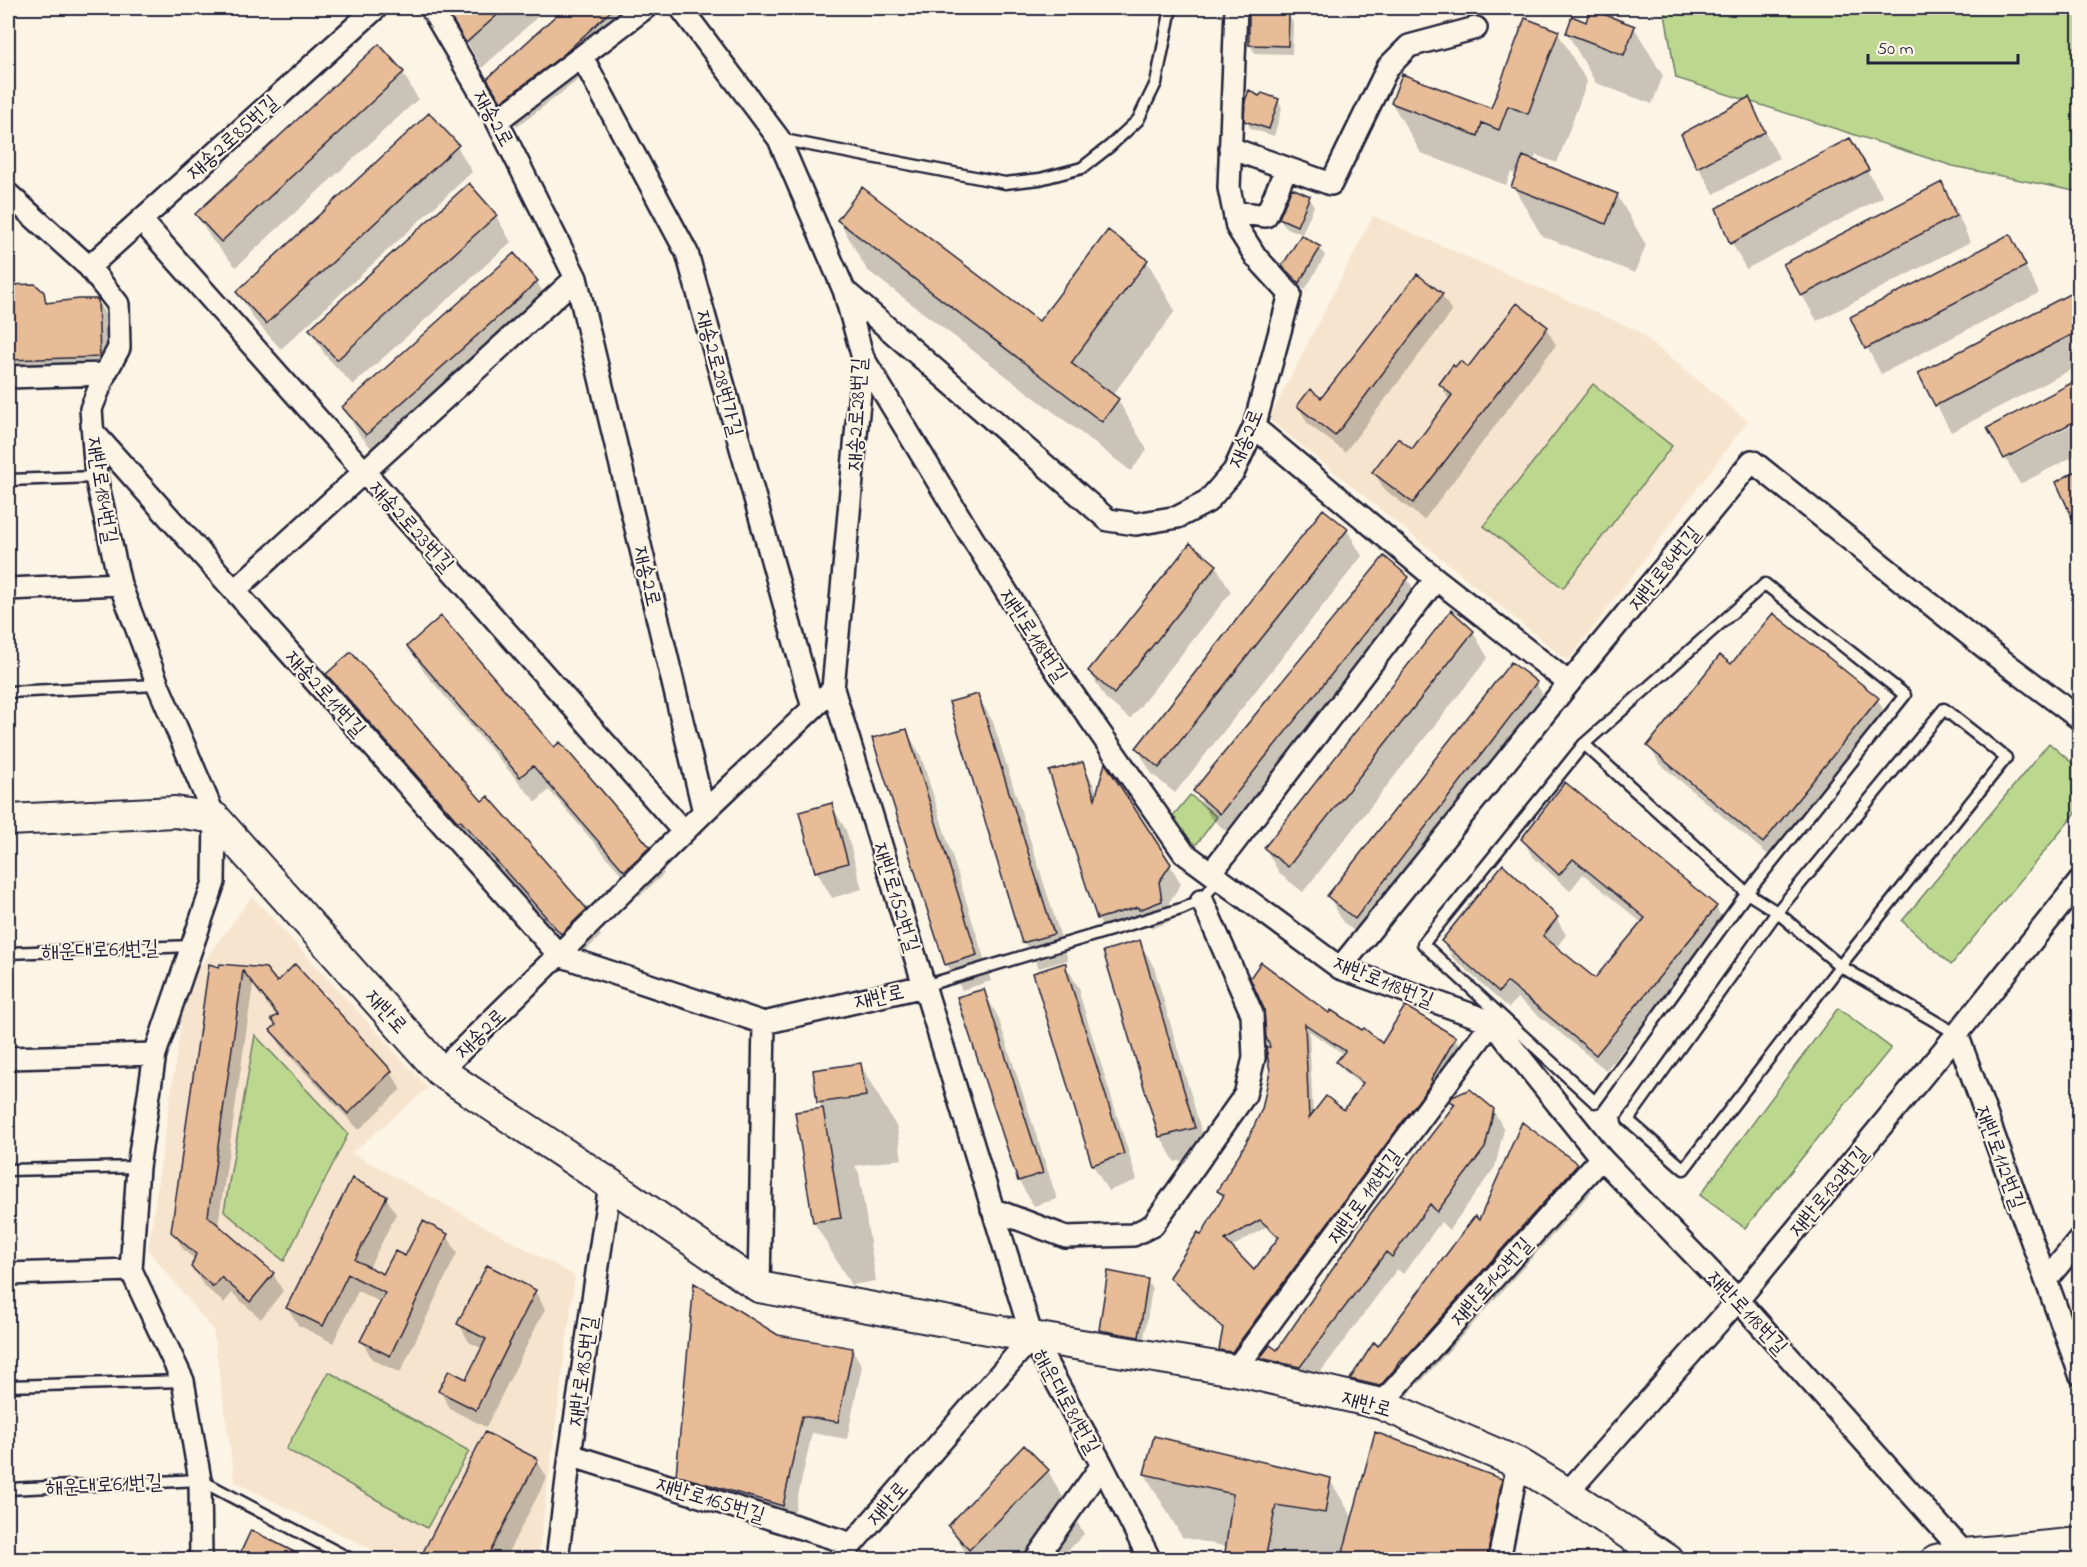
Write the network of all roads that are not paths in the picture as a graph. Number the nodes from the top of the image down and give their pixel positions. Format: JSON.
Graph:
{"nodes":[{"id":1,"x":376,"y":8,"type":"edge"},
{"id":2,"x":431,"y":8,"type":"edge"},
{"id":3,"x":645,"y":8,"type":"edge"},
{"id":4,"x":681,"y":8,"type":"edge"},
{"id":5,"x":1171,"y":8,"type":"edge"},
{"id":6,"x":1236,"y":8,"type":"edge"},
{"id":7,"x":1476,"y":28,"type":"dead end"},
{"id":8,"x":582,"y":57,"type":"junction"},
{"id":9,"x":497,"y":121,"type":"junction"},
{"id":10,"x":779,"y":139,"type":"junction"},
{"id":11,"x":1230,"y":148,"type":"junction"},
{"id":12,"x":1286,"y":169,"type":"junction"},
{"id":13,"x":8,"y":194,"type":"edge"},
{"id":14,"x":1234,"y":212,"type":"junction"},
{"id":15,"x":141,"y":220,"type":"junction"},
{"id":16,"x":89,"y":267,"type":"junction"},
{"id":17,"x":576,"y":278,"type":"junction"},
{"id":18,"x":844,"y":290,"type":"junction"},
{"id":19,"x":863,"y":358,"type":"junction"},
{"id":20,"x":105,"y":374,"type":"junction"},
{"id":21,"x":8,"y":377,"type":"edge"},
{"id":22,"x":1254,"y":427,"type":"junction"},
{"id":23,"x":93,"y":432,"type":"junction"},
{"id":24,"x":364,"y":472,"type":"junction"},
{"id":25,"x":96,"y":477,"type":"junction"},
{"id":26,"x":8,"y":480,"type":"edge"},
{"id":27,"x":1436,"y":579,"type":"junction"},
{"id":28,"x":120,"y":584,"type":"junction"},
{"id":29,"x":8,"y":589,"type":"edge"},
{"id":30,"x":234,"y":590,"type":"junction"},
{"id":31,"x":1569,"y":683,"type":"junction"},
{"id":32,"x":158,"y":685,"type":"junction"},
{"id":33,"x":833,"y":689,"type":"junction"},
{"id":34,"x":8,"y":692,"type":"edge"},
{"id":35,"x":813,"y":708,"type":"junction"},
{"id":36,"x":2079,"y":719,"type":"edge"},
{"id":37,"x":1584,"y":744,"type":"junction"},
{"id":38,"x":704,"y":812,"type":"junction"},
{"id":39,"x":215,"y":818,"type":"junction"},
{"id":40,"x":8,"y":820,"type":"edge"},
{"id":41,"x":683,"y":831,"type":"junction"},
{"id":42,"x":1215,"y":876,"type":"junction"},
{"id":43,"x":2079,"y":881,"type":"edge"},
{"id":44,"x":1748,"y":893,"type":"junction"},
{"id":45,"x":1202,"y":900,"type":"junction"},
{"id":46,"x":1777,"y":912,"type":"junction"},
{"id":47,"x":192,"y":946,"type":"junction"},
{"id":48,"x":8,"y":952,"type":"edge"},
{"id":49,"x":559,"y":955,"type":"junction"},
{"id":50,"x":1840,"y":966,"type":"junction"},
{"id":51,"x":1340,"y":968,"type":"junction"},
{"id":52,"x":924,"y":986,"type":"junction"},
{"id":53,"x":1492,"y":1022,"type":"junction"},
{"id":54,"x":764,"y":1023,"type":"junction"},
{"id":55,"x":1957,"y":1034,"type":"junction"},
{"id":56,"x":155,"y":1054,"type":"junction"},
{"id":57,"x":8,"y":1058,"type":"edge"},
{"id":58,"x":441,"y":1071,"type":"junction"},
{"id":59,"x":1601,"y":1158,"type":"junction"},
{"id":60,"x":138,"y":1167,"type":"junction"},
{"id":61,"x":8,"y":1170,"type":"edge"},
{"id":62,"x":610,"y":1184,"type":"junction"},
{"id":63,"x":992,"y":1209,"type":"junction"},
{"id":64,"x":2079,"y":1239,"type":"edge"},
{"id":65,"x":131,"y":1270,"type":"junction"},
{"id":66,"x":8,"y":1274,"type":"edge"},
{"id":67,"x":2046,"y":1280,"type":"junction"},
{"id":68,"x":759,"y":1287,"type":"junction"},
{"id":69,"x":1738,"y":1299,"type":"junction"},
{"id":70,"x":1032,"y":1337,"type":"junction"},
{"id":71,"x":1235,"y":1370,"type":"junction"},
{"id":72,"x":2079,"y":1374,"type":"edge"},
{"id":73,"x":183,"y":1381,"type":"junction"},
{"id":74,"x":8,"y":1386,"type":"edge"},
{"id":75,"x":1381,"y":1404,"type":"junction"},
{"id":76,"x":570,"y":1455,"type":"junction"},
{"id":77,"x":1518,"y":1463,"type":"junction"},
{"id":78,"x":1102,"y":1465,"type":"junction"},
{"id":79,"x":200,"y":1480,"type":"junction"},
{"id":80,"x":8,"y":1489,"type":"edge"},
{"id":81,"x":1567,"y":1493,"type":"junction"},
{"id":82,"x":2079,"y":1543,"type":"edge"},
{"id":83,"x":845,"y":1552,"type":"edge"},
{"id":84,"x":1965,"y":1554,"type":"junction"},
{"id":85,"x":201,"y":1560,"type":"edge"},
{"id":86,"x":352,"y":1560,"type":"edge"},
{"id":87,"x":557,"y":1560,"type":"edge"},
{"id":88,"x":1035,"y":1560,"type":"edge"},
{"id":89,"x":1150,"y":1560,"type":"edge"},
{"id":90,"x":1499,"y":1560,"type":"edge"},
{"id":91,"x":1668,"y":1560,"type":"edge"},
{"id":92,"x":1936,"y":1560,"type":"edge"}],
"edges":[{"from":1,"to":15,"type":"street","name":"재송2로85번길"},
{"from":2,"to":9,"type":"street","name":"재송2로"},
{"from":3,"to":8,"type":"street"},
{"from":4,"to":10,"type":"street","name":"재송2로28번길"},
{"from":5,"to":10,"type":"lane"},
{"from":6,"to":11,"type":"street","name":"재송2로"},
{"from":7,"to":12,"type":"street"},
{"from":8,"to":9,"type":"street"},
{"from":8,"to":35,"type":"street","name":"재송2로28번가길"},
{"from":9,"to":17,"type":"street","name":"재송2로"},
{"from":10,"to":18,"type":"street","name":"재송2로28번길"},
{"from":11,"to":12,"type":"street"},
{"from":11,"to":14,"type":"street","name":"재송2로"},
{"from":12,"to":14,"type":"street"},
{"from":13,"to":16,"type":"street","name":"재반로184번길"},
{"from":14,"to":22,"type":"street","name":"재송2로"},
{"from":15,"to":16,"type":"street","name":"재송2로85번길"},
{"from":15,"to":24,"type":"street","name":"재송2로23번길"},
{"from":16,"to":20,"type":"street","name":"재반로184번길"},
{"from":17,"to":24,"type":"street"},
{"from":17,"to":38,"type":"street","name":"재송2로"},
{"from":18,"to":19,"type":"street","name":"재송2로28번길"},
{"from":18,"to":22,"type":"street","name":"재송2로"},
{"from":19,"to":33,"type":"street","name":"재송2로28번길"},
{"from":19,"to":42,"type":"street","name":"재반로118번길"},
{"from":20,"to":21,"type":"street"},
{"from":20,"to":23,"type":"street","name":"재반로184번길"},
{"from":22,"to":27,"type":"street"},
{"from":23,"to":25,"type":"street","name":"재반로184번길"},
{"from":23,"to":30,"type":"street","name":"재송2로11번길"},
{"from":24,"to":30,"type":"street"},
{"from":24,"to":41,"type":"street","name":"재송2로23번길"},
{"from":25,"to":26,"type":"lane"},
{"from":25,"to":28,"type":"street","name":"재반로184번길"},
{"from":27,"to":31,"type":"street"},
{"from":27,"to":42,"type":"street"},
{"from":28,"to":29,"type":"street"},
{"from":28,"to":32,"type":"street","name":"재반로184번길"},
{"from":30,"to":49,"type":"street","name":"재송2로11번길"},
{"from":31,"to":36,"type":"street","name":"재반로84번길"},
{"from":31,"to":51,"type":"street"},
{"from":32,"to":34,"type":"lane"},
{"from":32,"to":39,"type":"street","name":"재반로184번길"},
{"from":33,"to":35,"type":"street"},
{"from":33,"to":52,"type":"street","name":"재반로152번길"},
{"from":35,"to":38,"type":"street"},
{"from":37,"to":44,"type":"lane"},
{"from":37,"to":44,"type":"lane"},
{"from":37,"to":44,"type":"lane"},
{"from":38,"to":41,"type":"street","name":"재송2로"},
{"from":39,"to":40,"type":"main road"},
{"from":39,"to":47,"type":"street"},
{"from":39,"to":58,"type":"main road","name":"재반로"},
{"from":41,"to":49,"type":"street","name":"재송2로"},
{"from":42,"to":45,"type":"lane"},
{"from":42,"to":51,"type":"street","name":"재반로118번길"},
{"from":43,"to":55,"type":"street","name":"재반로132번길"},
{"from":44,"to":46,"type":"lane"},
{"from":45,"to":52,"type":"lane"},
{"from":45,"to":63,"type":"street"},
{"from":46,"to":50,"type":"lane"},
{"from":46,"to":50,"type":"lane"},
{"from":46,"to":50,"type":"lane"},
{"from":47,"to":48,"type":"lane","name":"해운대로61번길"},
{"from":47,"to":56,"type":"street"},
{"from":49,"to":54,"type":"street"},
{"from":49,"to":58,"type":"street","name":"재송2로"},
{"from":50,"to":55,"type":"lane"},
{"from":51,"to":53,"type":"street","name":"재반로118번길"},
{"from":52,"to":54,"type":"street","name":"재반로"},
{"from":52,"to":63,"type":"street","name":"재반로152번길"},
{"from":53,"to":59,"type":"street","name":"재반로118번길"},
{"from":53,"to":71,"type":"street","name":"재반로 118번길"},
{"from":54,"to":68,"type":"street"},
{"from":55,"to":67,"type":"street","name":"재반로112번길"},
{"from":55,"to":69,"type":"street","name":"재반로132번길"},
{"from":56,"to":57,"type":"street"},
{"from":56,"to":60,"type":"street"},
{"from":58,"to":62,"type":"main road","name":"재반로"},
{"from":59,"to":69,"type":"street","name":"재반로118번길"},
{"from":59,"to":75,"type":"street","name":"재반로142번길"},
{"from":60,"to":61,"type":"lane"},
{"from":60,"to":65,"type":"street"},
{"from":62,"to":68,"type":"main road","name":"재반로"},
{"from":62,"to":76,"type":"street","name":"재반로185번길"},
{"from":63,"to":70,"type":"street","name":"재반로152번길"},
{"from":64,"to":67,"type":"street"},
{"from":65,"to":66,"type":"street"},
{"from":65,"to":73,"type":"street"},
{"from":67,"to":72,"type":"street","name":"재반로112번길"},
{"from":68,"to":70,"type":"main road","name":"재반로"},
{"from":69,"to":81,"type":"street","name":"재반로132번길"},
{"from":69,"to":84,"type":"street","name":"재반로118번길"},
{"from":70,"to":71,"type":"main road","name":"재반로"},
{"from":70,"to":78,"type":"street","name":"해운대로81번길"},
{"from":70,"to":83,"type":"street","name":"재반로"},
{"from":71,"to":75,"type":"main road","name":"재반로"},
{"from":73,"to":74,"type":"lane"},
{"from":73,"to":79,"type":"street"},
{"from":75,"to":77,"type":"main road","name":"재반로"},
{"from":76,"to":83,"type":"street","name":"재반로165번길"},
{"from":76,"to":87,"type":"street","name":"재반로185번길"},
{"from":77,"to":81,"type":"main road","name":"재반로"},
{"from":77,"to":90,"type":"street"},
{"from":78,"to":88,"type":"street","name":"해운대로81번길"},
{"from":78,"to":89,"type":"street","name":"해운대로81번길"},
{"from":79,"to":80,"type":"lane","name":"해운대로61번길"},
{"from":79,"to":85,"type":"street"},
{"from":79,"to":86,"type":"lane"},
{"from":81,"to":91,"type":"main road","name":"재반로"},
{"from":82,"to":84,"type":"main road"},
{"from":84,"to":92,"type":"main road"}]}
